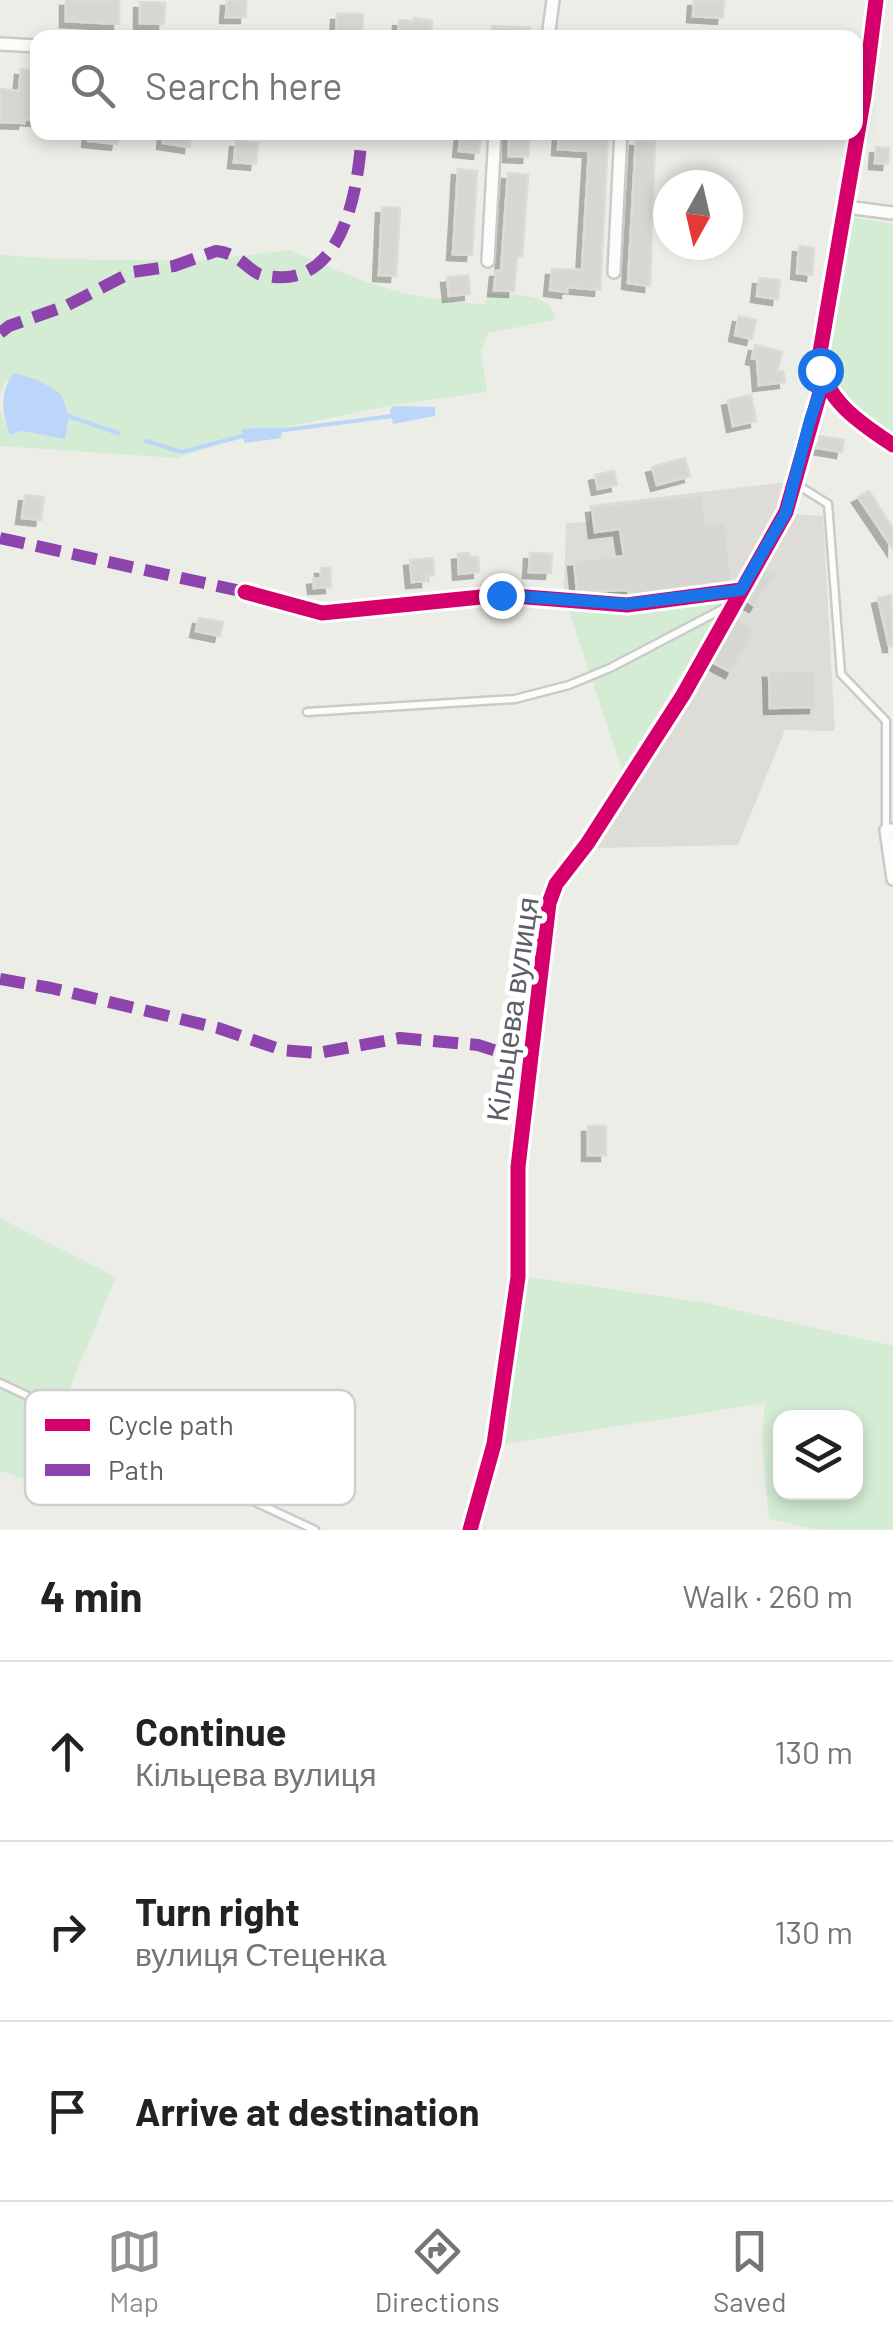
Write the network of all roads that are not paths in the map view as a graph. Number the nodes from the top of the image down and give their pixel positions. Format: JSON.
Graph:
{"nodes":[{"id":1,"x":553,"y":0,"type":"edge"},
{"id":2,"x":876,"y":0,"type":"edge"},
{"id":3,"x":549,"y":30,"type":"edge"},
{"id":4,"x":0,"y":44,"type":"edge"},
{"id":5,"x":30,"y":46,"type":"edge"},
{"id":6,"x":863,"y":89,"type":"edge"},
{"id":7,"x":495,"y":140,"type":"edge"},
{"id":8,"x":621,"y":140,"type":"edge"},
{"id":9,"x":856,"y":140,"type":"edge"},
{"id":10,"x":846,"y":206,"type":"junction"},
{"id":11,"x":893,"y":213,"type":"edge"},
{"id":12,"x":488,"y":261,"type":"dead end"},
{"id":13,"x":614,"y":272,"type":"dead end"},
{"id":14,"x":823,"y":382,"type":"junction"},
{"id":15,"x":893,"y":445,"type":"edge"},
{"id":16,"x":796,"y":484,"type":"junction"},
{"id":17,"x":741,"y":590,"type":"junction"},
{"id":18,"x":246,"y":592,"type":"dead end"},
{"id":19,"x":734,"y":603,"type":"junction"},
{"id":20,"x":307,"y":712,"type":"dead end"},
{"id":21,"x":889,"y":830,"type":"edge"},
{"id":22,"x":893,"y":879,"type":"edge"},
{"id":23,"x":0,"y":1383,"type":"edge"},
{"id":24,"x":25,"y":1395,"type":"edge"},
{"id":25,"x":261,"y":1505,"type":"edge"},
{"id":26,"x":315,"y":1530,"type":"edge"},
{"id":27,"x":470,"y":1530,"type":"edge"}],
"edges":[{"from":1,"to":3,"type":"street"},
{"from":2,"to":6,"type":"street","name":"Кільцева вулиця"},
{"from":4,"to":5,"type":"street"},
{"from":7,"to":12,"type":"street"},
{"from":8,"to":13,"type":"street"},
{"from":9,"to":10,"type":"street","name":"Кільцева вулиця"},
{"from":10,"to":11,"type":"street"},
{"from":10,"to":14,"type":"street","name":"Кільцева вулиця"},
{"from":14,"to":15,"type":"street"},
{"from":14,"to":16,"type":"street","name":"Кільцева вулиця"},
{"from":16,"to":17,"type":"street","name":"Кільцева вулиця"},
{"from":16,"to":21,"type":"lane"},
{"from":17,"to":18,"type":"street"},
{"from":17,"to":19,"type":"street","name":"Кільцева вулиця"},
{"from":19,"to":20,"type":"lane"},
{"from":19,"to":27,"type":"street","name":"Кільцева вулиця"},
{"from":21,"to":22,"type":"street"},
{"from":23,"to":24,"type":"lane"},
{"from":25,"to":26,"type":"lane"}]}
